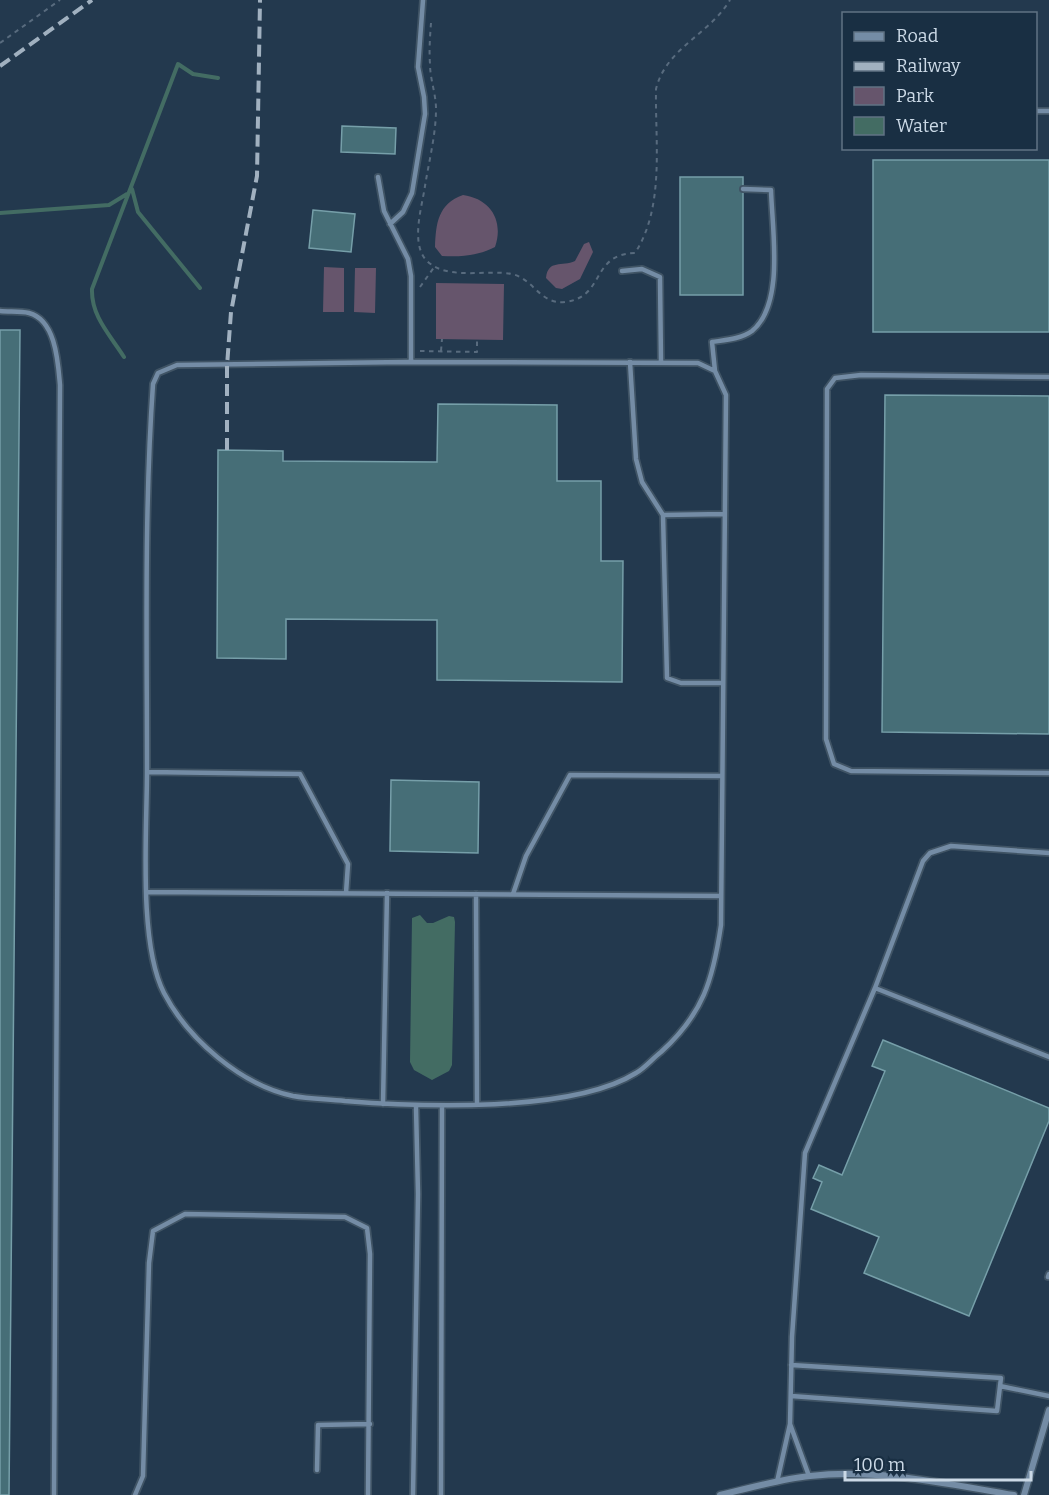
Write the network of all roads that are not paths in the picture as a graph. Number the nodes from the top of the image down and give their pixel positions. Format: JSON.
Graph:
{"nodes":[{"id":1,"x":423,"y":0,"type":"edge"},
{"id":2,"x":378,"y":177,"type":"dead end"},
{"id":3,"x":743,"y":189,"type":"dead end"},
{"id":4,"x":390,"y":224,"type":"junction"},
{"id":5,"x":622,"y":271,"type":"dead end"},
{"id":6,"x":0,"y":311,"type":"edge"},
{"id":7,"x":411,"y":362,"type":"junction"},
{"id":8,"x":630,"y":362,"type":"junction"},
{"id":9,"x":661,"y":362,"type":"junction"},
{"id":10,"x":715,"y":370,"type":"junction"},
{"id":11,"x":1049,"y":377,"type":"edge"},
{"id":12,"x":724,"y":514,"type":"junction"},
{"id":13,"x":663,"y":515,"type":"junction"},
{"id":14,"x":723,"y":683,"type":"junction"},
{"id":15,"x":147,"y":772,"type":"junction"},
{"id":16,"x":1049,"y":773,"type":"edge"},
{"id":17,"x":722,"y":776,"type":"junction"},
{"id":18,"x":1049,"y":853,"type":"edge"},
{"id":19,"x":147,"y":892,"type":"junction"},
{"id":20,"x":346,"y":893,"type":"junction"},
{"id":21,"x":387,"y":893,"type":"junction"},
{"id":22,"x":476,"y":894,"type":"junction"},
{"id":23,"x":513,"y":894,"type":"junction"},
{"id":24,"x":721,"y":896,"type":"junction"},
{"id":25,"x":875,"y":988,"type":"junction"},
{"id":26,"x":1049,"y":1057,"type":"edge"},
{"id":27,"x":383,"y":1104,"type":"junction"},
{"id":28,"x":477,"y":1104,"type":"junction"},
{"id":29,"x":442,"y":1106,"type":"junction"},
{"id":30,"x":416,"y":1107,"type":"junction"},
{"id":31,"x":791,"y":1365,"type":"junction"},
{"id":32,"x":1000,"y":1386,"type":"junction"},
{"id":33,"x":791,"y":1396,"type":"junction"},
{"id":34,"x":1049,"y":1396,"type":"edge"},
{"id":35,"x":1049,"y":1410,"type":"edge"},
{"id":36,"x":370,"y":1424,"type":"junction"},
{"id":37,"x":790,"y":1424,"type":"junction"},
{"id":38,"x":317,"y":1470,"type":"dead end"},
{"id":39,"x":808,"y":1476,"type":"junction"},
{"id":40,"x":777,"y":1482,"type":"junction"},
{"id":41,"x":54,"y":1495,"type":"edge"},
{"id":42,"x":135,"y":1495,"type":"edge"},
{"id":43,"x":368,"y":1495,"type":"edge"},
{"id":44,"x":412,"y":1495,"type":"edge"},
{"id":45,"x":441,"y":1495,"type":"edge"},
{"id":46,"x":720,"y":1495,"type":"edge"},
{"id":47,"x":1014,"y":1495,"type":"edge"},
{"id":48,"x":1024,"y":1495,"type":"edge"}],
"edges":[{"from":1,"to":4,"type":"lane"},
{"from":2,"to":4,"type":"lane"},
{"from":3,"to":10,"type":"lane"},
{"from":4,"to":7,"type":"lane"},
{"from":5,"to":9,"type":"lane"},
{"from":6,"to":41,"type":"lane"},
{"from":7,"to":8,"type":"lane"},
{"from":7,"to":15,"type":"lane"},
{"from":8,"to":9,"type":"lane"},
{"from":8,"to":13,"type":"lane"},
{"from":9,"to":10,"type":"lane"},
{"from":10,"to":12,"type":"lane"},
{"from":11,"to":16,"type":"lane"},
{"from":12,"to":13,"type":"lane"},
{"from":12,"to":14,"type":"lane"},
{"from":13,"to":14,"type":"lane"},
{"from":14,"to":17,"type":"lane"},
{"from":15,"to":19,"type":"lane"},
{"from":15,"to":20,"type":"lane"},
{"from":17,"to":23,"type":"lane"},
{"from":17,"to":24,"type":"lane"},
{"from":18,"to":25,"type":"lane"},
{"from":19,"to":20,"type":"lane"},
{"from":19,"to":27,"type":"lane"},
{"from":20,"to":21,"type":"lane"},
{"from":21,"to":22,"type":"lane"},
{"from":21,"to":27,"type":"lane"},
{"from":22,"to":23,"type":"lane"},
{"from":22,"to":28,"type":"lane"},
{"from":23,"to":24,"type":"lane"},
{"from":24,"to":28,"type":"lane"},
{"from":25,"to":26,"type":"lane"},
{"from":25,"to":31,"type":"lane"},
{"from":27,"to":30,"type":"lane"},
{"from":28,"to":29,"type":"lane"},
{"from":29,"to":30,"type":"lane"},
{"from":29,"to":45,"type":"lane"},
{"from":30,"to":44,"type":"lane"},
{"from":31,"to":32,"type":"lane"},
{"from":31,"to":33,"type":"lane"},
{"from":32,"to":33,"type":"lane"},
{"from":32,"to":34,"type":"lane"},
{"from":33,"to":37,"type":"lane"},
{"from":35,"to":48,"type":"street"},
{"from":36,"to":38,"type":"lane"},
{"from":36,"to":42,"type":"lane"},
{"from":36,"to":43,"type":"lane"},
{"from":37,"to":39,"type":"lane"},
{"from":37,"to":40,"type":"lane"},
{"from":39,"to":40,"type":"street"},
{"from":39,"to":47,"type":"street"},
{"from":40,"to":46,"type":"street"}]}
